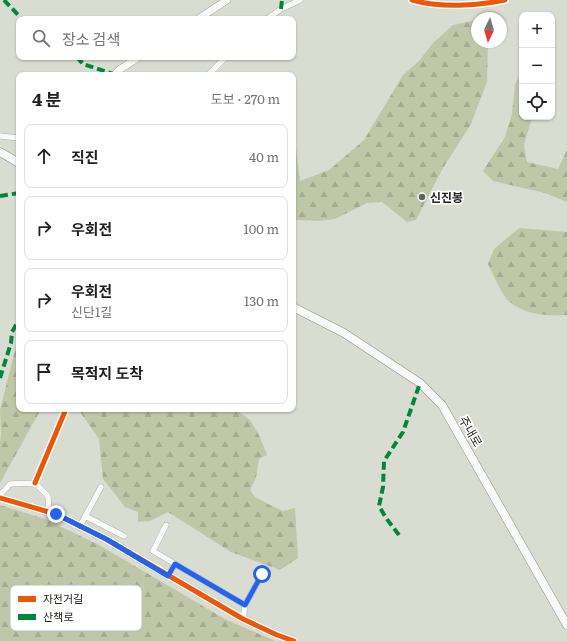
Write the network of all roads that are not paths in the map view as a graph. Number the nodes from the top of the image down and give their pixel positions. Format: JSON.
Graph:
{"nodes":[{"id":1,"x":227,"y":0,"type":"edge"},
{"id":2,"x":300,"y":0,"type":"edge"},
{"id":3,"x":412,"y":0,"type":"edge"},
{"id":4,"x":505,"y":0,"type":"edge"},
{"id":5,"x":203,"y":16,"type":"edge"},
{"id":6,"x":271,"y":16,"type":"edge"},
{"id":7,"x":134,"y":60,"type":"edge"},
{"id":8,"x":223,"y":60,"type":"edge"},
{"id":9,"x":117,"y":72,"type":"edge"},
{"id":10,"x":211,"y":72,"type":"edge"},
{"id":11,"x":0,"y":136,"type":"edge"},
{"id":12,"x":16,"y":138,"type":"edge"},
{"id":13,"x":0,"y":152,"type":"edge"},
{"id":14,"x":16,"y":161,"type":"edge"},
{"id":15,"x":296,"y":309,"type":"edge"},
{"id":16,"x":65,"y":412,"type":"edge"},
{"id":17,"x":35,"y":483,"type":"junction"},
{"id":18,"x":101,"y":487,"type":"dead end"},
{"id":19,"x":0,"y":495,"type":"edge"},
{"id":20,"x":0,"y":498,"type":"edge"},
{"id":21,"x":49,"y":512,"type":"junction"},
{"id":22,"x":85,"y":516,"type":"junction"},
{"id":23,"x":166,"y":525,"type":"dead end"},
{"id":24,"x":80,"y":526,"type":"junction"},
{"id":25,"x":124,"y":536,"type":"dead end"},
{"id":26,"x":175,"y":564,"type":"junction"},
{"id":27,"x":262,"y":574,"type":"dead end"},
{"id":28,"x":168,"y":576,"type":"junction"},
{"id":29,"x":245,"y":605,"type":"junction"},
{"id":30,"x":243,"y":619,"type":"junction"},
{"id":31,"x":567,"y":625,"type":"edge"},
{"id":32,"x":294,"y":641,"type":"edge"}],
"edges":[{"from":1,"to":5,"type":"street"},
{"from":2,"to":6,"type":"street"},
{"from":3,"to":4,"type":"street"},
{"from":7,"to":9,"type":"street"},
{"from":8,"to":10,"type":"street"},
{"from":11,"to":12,"type":"street"},
{"from":13,"to":14,"type":"main road"},
{"from":15,"to":31,"type":"main road","name":"주내로"},
{"from":16,"to":17,"type":"street"},
{"from":17,"to":19,"type":"street"},
{"from":17,"to":21,"type":"street"},
{"from":18,"to":22,"type":"street"},
{"from":20,"to":21,"type":"street"},
{"from":21,"to":24,"type":"street"},
{"from":22,"to":24,"type":"street"},
{"from":22,"to":25,"type":"street"},
{"from":23,"to":26,"type":"street"},
{"from":24,"to":28,"type":"street"},
{"from":26,"to":28,"type":"street"},
{"from":26,"to":29,"type":"street"},
{"from":27,"to":29,"type":"street"},
{"from":28,"to":30,"type":"street"},
{"from":29,"to":30,"type":"street"},
{"from":30,"to":32,"type":"street"}]}
